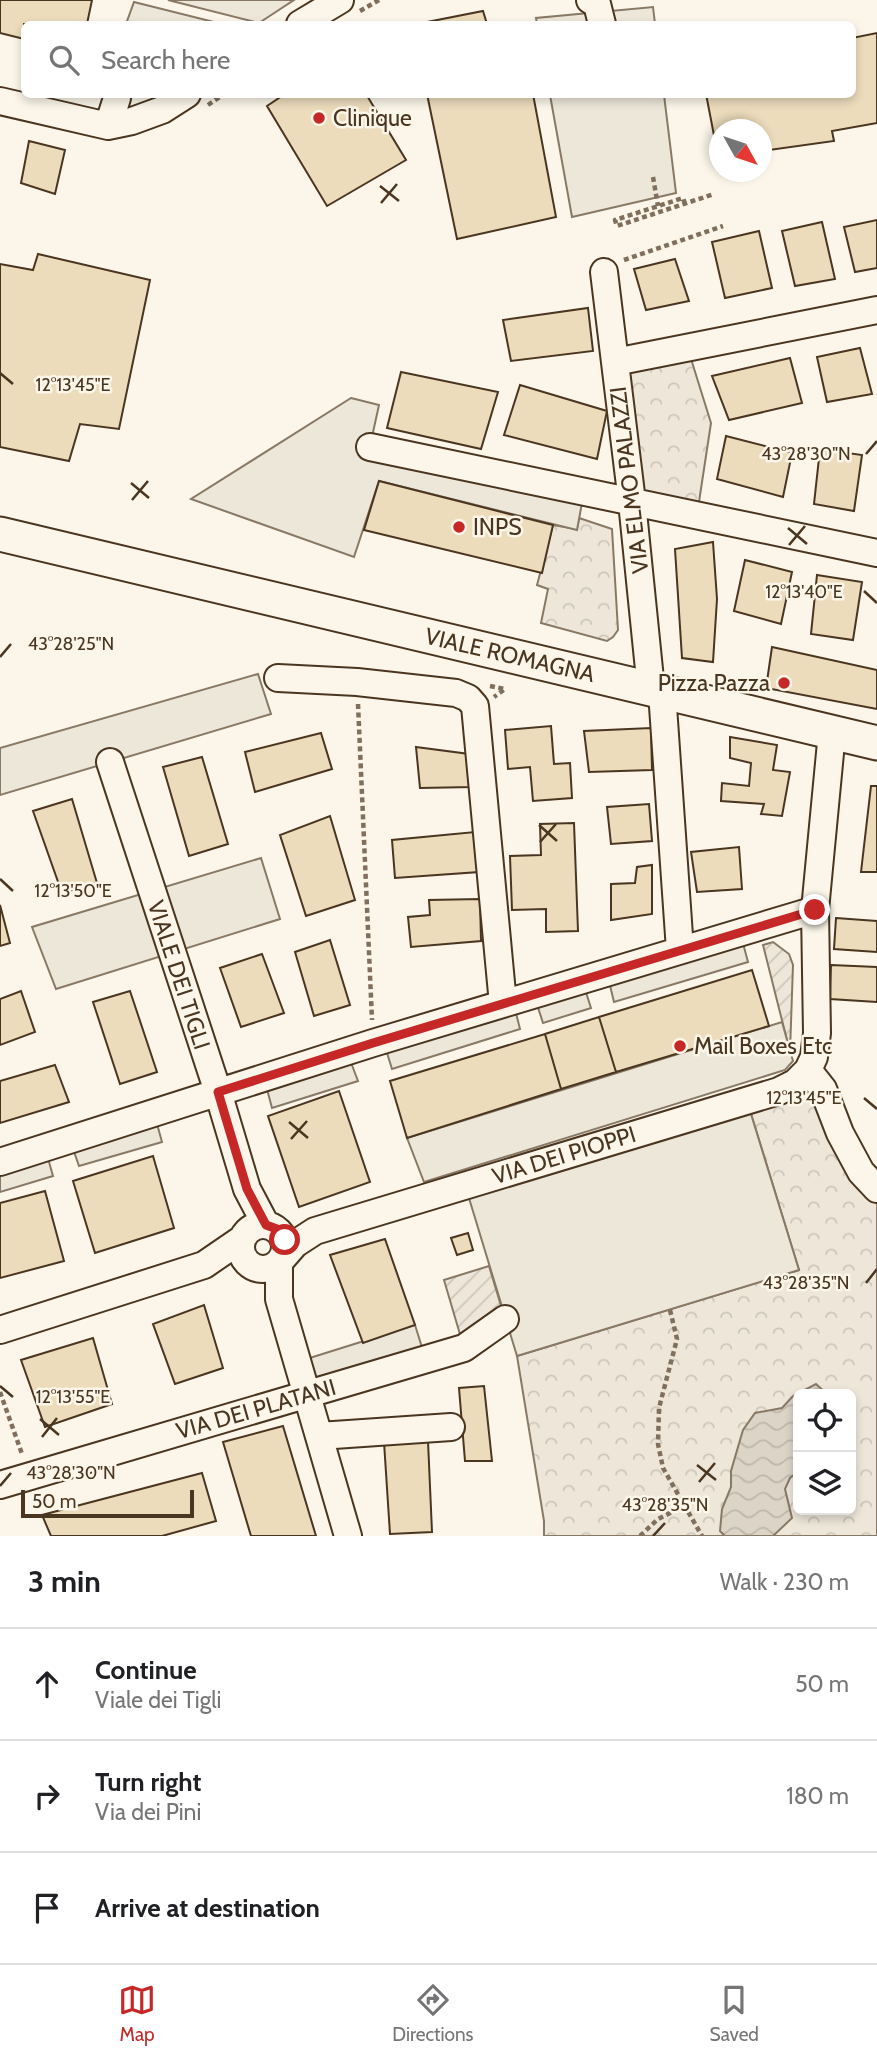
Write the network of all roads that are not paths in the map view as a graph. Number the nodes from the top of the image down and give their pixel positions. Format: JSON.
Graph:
{"nodes":[{"id":1,"x":340,"y":0,"type":"edge"},
{"id":2,"x":590,"y":0,"type":"edge"},
{"id":3,"x":305,"y":21,"type":"edge"},
{"id":4,"x":601,"y":21,"type":"edge"},
{"id":5,"x":117,"y":98,"type":"dead end"},
{"id":6,"x":181,"y":98,"type":"edge"},
{"id":7,"x":0,"y":101,"type":"edge"},
{"id":8,"x":108,"y":126,"type":"junction"},
{"id":9,"x":604,"y":272,"type":"road end"},
{"id":10,"x":877,"y":310,"type":"edge"},
{"id":11,"x":615,"y":362,"type":"junction"},
{"id":12,"x":369,"y":447,"type":"dead end"},
{"id":13,"x":632,"y":502,"type":"junction"},
{"id":14,"x":2,"y":534,"type":"edge"},
{"id":15,"x":877,"y":553,"type":"edge"},
{"id":16,"x":278,"y":678,"type":"dead end"},
{"id":17,"x":657,"y":690,"type":"junction"},
{"id":18,"x":832,"y":732,"type":"junction"},
{"id":19,"x":877,"y":743,"type":"edge"},
{"id":20,"x":110,"y":762,"type":"dead end"},
{"id":21,"x":815,"y":910,"type":"junction"},
{"id":22,"x":680,"y":950,"type":"junction"},
{"id":23,"x":503,"y":1004,"type":"junction"},
{"id":24,"x":808,"y":1070,"type":"junction"},
{"id":25,"x":218,"y":1092,"type":"junction"},
{"id":26,"x":0,"y":1162,"type":"edge"},
{"id":27,"x":877,"y":1189,"type":"edge"},
{"id":28,"x":258,"y":1230,"type":"junction"},
{"id":29,"x":315,"y":1231,"type":"junction"},
{"id":30,"x":266,"y":1264,"type":"junction"},
{"id":31,"x":204,"y":1265,"type":"junction"},
{"id":32,"x":505,"y":1319,"type":"dead end"},
{"id":33,"x":0,"y":1330,"type":"edge"},
{"id":34,"x":307,"y":1395,"type":"junction"},
{"id":35,"x":451,"y":1427,"type":"dead end"},
{"id":36,"x":319,"y":1436,"type":"junction"},
{"id":37,"x":0,"y":1485,"type":"edge"},
{"id":38,"x":348,"y":1536,"type":"edge"}],
"edges":[{"from":1,"to":3,"type":"street"},
{"from":2,"to":4,"type":"street"},
{"from":5,"to":8,"type":"street"},
{"from":6,"to":8,"type":"street"},
{"from":7,"to":8,"type":"street"},
{"from":9,"to":11,"type":"street","name":"VIA ELMO PALAZZI"},
{"from":10,"to":11,"type":"street"},
{"from":11,"to":13,"type":"street","name":"VIA ELMO PALAZZI"},
{"from":12,"to":13,"type":"street"},
{"from":13,"to":15,"type":"street"},
{"from":13,"to":17,"type":"street","name":"VIA ELMO PALAZZI"},
{"from":14,"to":17,"type":"main road","name":"VIALE ROMAGNA"},
{"from":16,"to":23,"type":"street"},
{"from":17,"to":18,"type":"main road","name":"VIALE ROMAGNA"},
{"from":17,"to":22,"type":"street","name":"VIA ELMO PALAZZI"},
{"from":18,"to":19,"type":"main road","name":"VIALE ROMAGNA"},
{"from":18,"to":21,"type":"street"},
{"from":20,"to":25,"type":"street","name":"VIALE DEI TIGLI"},
{"from":21,"to":22,"type":"street"},
{"from":21,"to":24,"type":"street"},
{"from":22,"to":23,"type":"street"},
{"from":23,"to":25,"type":"street"},
{"from":24,"to":27,"type":"street"},
{"from":24,"to":29,"type":"street","name":"VIA DEI PIOPPI"},
{"from":25,"to":26,"type":"street"},
{"from":25,"to":28,"type":"street","name":"VIALE DEI TIGLI"},
{"from":28,"to":29,"type":"street","name":"VIA DEI PIOPPI"},
{"from":28,"to":30,"type":"street","name":"VIALE DEI TIGLI"},
{"from":28,"to":30,"type":"street","name":"VIALE DEI TIGLI"},
{"from":28,"to":31,"type":"street"},
{"from":29,"to":30,"type":"street","name":"VIA DEI PIOPPI"},
{"from":30,"to":31,"type":"street"},
{"from":30,"to":34,"type":"street","name":"VIALE DEI TIGLI"},
{"from":31,"to":33,"type":"street"},
{"from":32,"to":34,"type":"street","name":"VIA DEI PLATANI"},
{"from":34,"to":36,"type":"street","name":"VIALE DEI TIGLI"},
{"from":34,"to":37,"type":"street","name":"VIA DEI PLATANI"},
{"from":35,"to":36,"type":"street"},
{"from":36,"to":38,"type":"street","name":"VIALE DEI TIGLI"}]}
